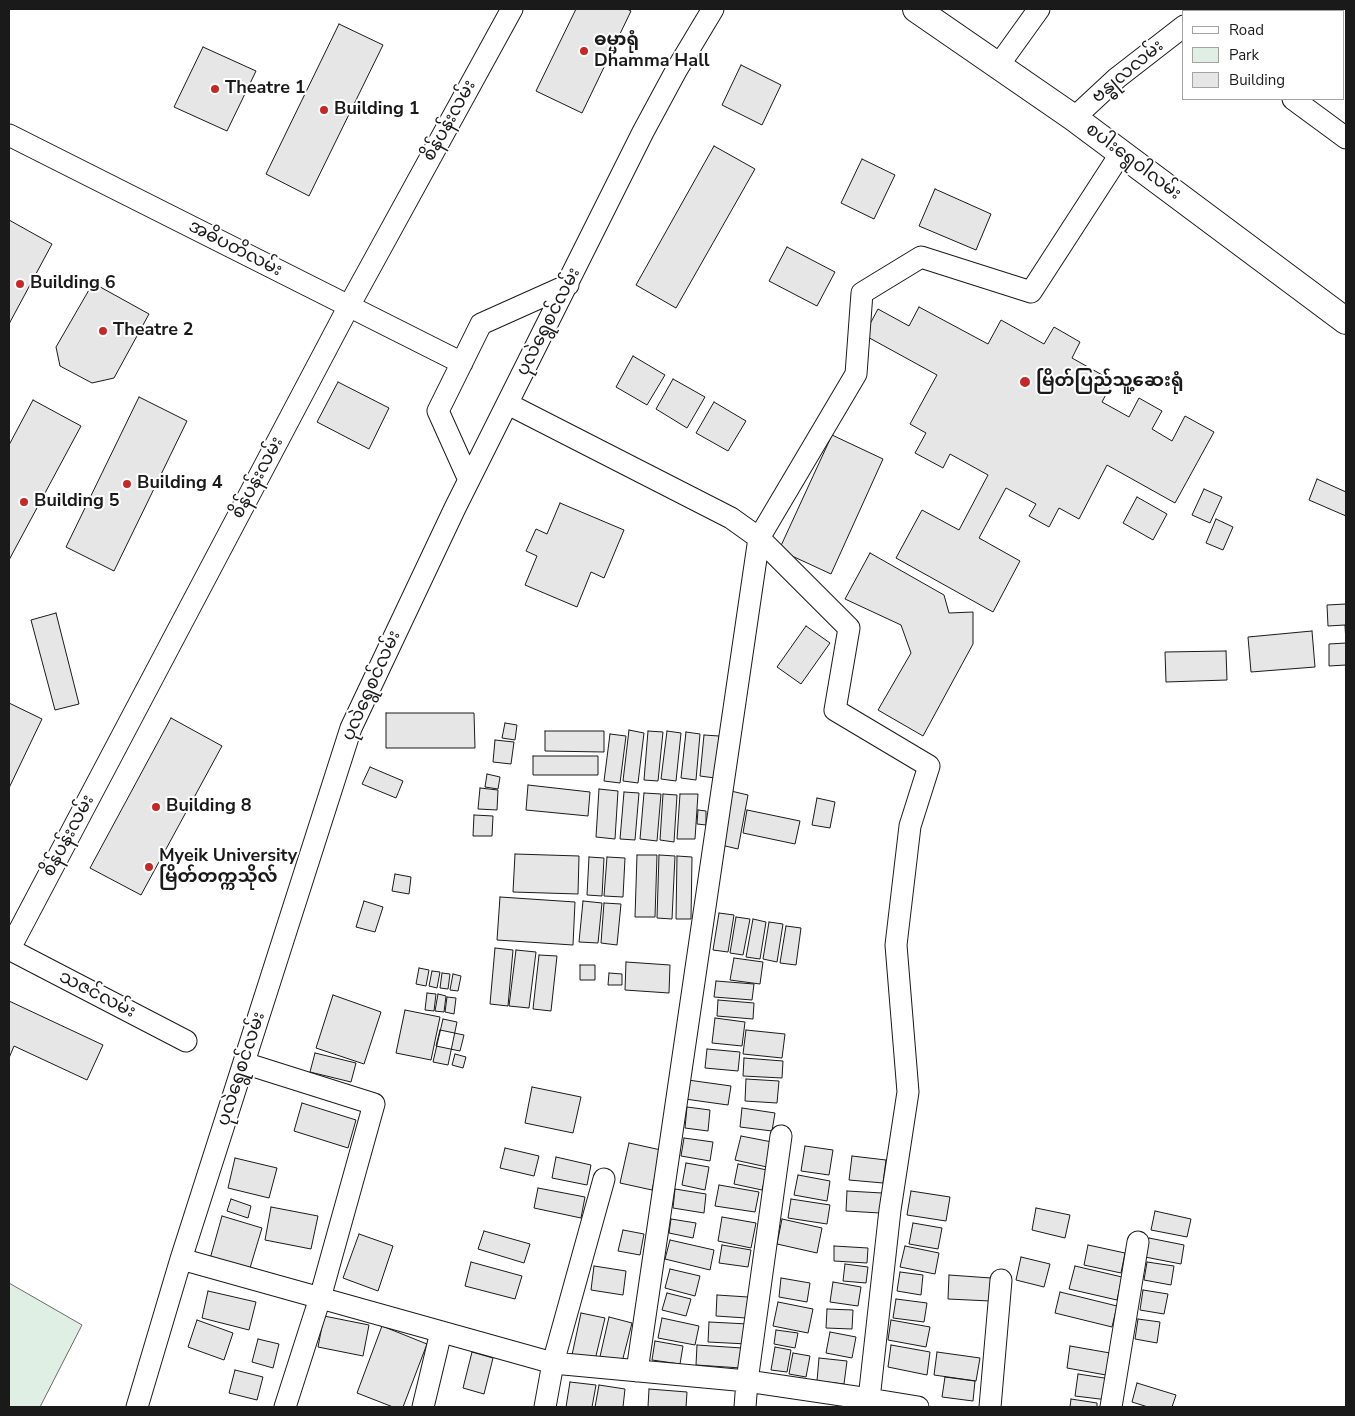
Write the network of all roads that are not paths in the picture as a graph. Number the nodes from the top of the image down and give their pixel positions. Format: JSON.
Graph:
{"nodes":[{"id":1,"x":512,"y":9,"type":"edge"},
{"id":2,"x":713,"y":9,"type":"edge"},
{"id":3,"x":916,"y":9,"type":"edge"},
{"id":4,"x":1039,"y":9,"type":"edge"},
{"id":5,"x":1182,"y":28,"type":"edge"},
{"id":6,"x":998,"y":66,"type":"junction"},
{"id":7,"x":1293,"y":100,"type":"edge"},
{"id":8,"x":1074,"y":118,"type":"junction"},
{"id":9,"x":9,"y":135,"type":"edge"},
{"id":10,"x":1346,"y":138,"type":"edge"},
{"id":11,"x":1121,"y":153,"type":"junction"},
{"id":12,"x":568,"y":285,"type":"junction"},
{"id":13,"x":349,"y":306,"type":"junction"},
{"id":14,"x":1346,"y":321,"type":"edge"},
{"id":15,"x":462,"y":363,"type":"junction"},
{"id":16,"x":508,"y":404,"type":"junction"},
{"id":17,"x":469,"y":480,"type":"junction"},
{"id":18,"x":759,"y":538,"type":"junction"},
{"id":19,"x":9,"y":950,"type":"edge"},
{"id":20,"x":186,"y":1041,"type":"dead end"},
{"id":21,"x":244,"y":1063,"type":"junction"},
{"id":22,"x":781,"y":1136,"type":"dead end"},
{"id":23,"x":604,"y":1179,"type":"dead end"},
{"id":24,"x":1138,"y":1242,"type":"dead end"},
{"id":25,"x":181,"y":1259,"type":"junction"},
{"id":26,"x":1000,"y":1280,"type":"dead end"},
{"id":27,"x":320,"y":1298,"type":"junction"},
{"id":28,"x":441,"y":1332,"type":"junction"},
{"id":29,"x":553,"y":1363,"type":"junction"},
{"id":30,"x":637,"y":1371,"type":"junction"},
{"id":31,"x":747,"y":1381,"type":"junction"},
{"id":32,"x":869,"y":1403,"type":"edge"},
{"id":33,"x":137,"y":1407,"type":"edge"},
{"id":34,"x":285,"y":1407,"type":"edge"},
{"id":35,"x":423,"y":1407,"type":"edge"},
{"id":36,"x":545,"y":1407,"type":"edge"},
{"id":37,"x":745,"y":1407,"type":"edge"},
{"id":38,"x":918,"y":1407,"type":"edge"},
{"id":39,"x":990,"y":1407,"type":"edge"},
{"id":40,"x":1111,"y":1407,"type":"edge"}],
"edges":[{"from":1,"to":13,"type":"street","name":"စိန်ပန်းလမ်း"},
{"from":2,"to":12,"type":"street","name":"ပုလဲရွေစင်လမ်း"},
{"from":3,"to":6,"type":"main road","name":"စပါးရွေဝါလမ်း"},
{"from":4,"to":6,"type":"street"},
{"from":5,"to":8,"type":"street","name":"ဗန္ဓုလလမ်း"},
{"from":6,"to":8,"type":"main road","name":"စပါးရွေဝါလမ်း"},
{"from":7,"to":10,"type":"street"},
{"from":8,"to":11,"type":"main road","name":"စပါးရွေဝါလမ်း"},
{"from":9,"to":13,"type":"street","name":"အဓိပတိလမ်း"},
{"from":11,"to":14,"type":"main road","name":"စပါးရွေဝါလမ်း"},
{"from":11,"to":18,"type":"street"},
{"from":12,"to":15,"type":"street"},
{"from":12,"to":16,"type":"street","name":"ပုလဲရွေစင်လမ်း"},
{"from":13,"to":15,"type":"street","name":"အဓိပတိလမ်း"},
{"from":13,"to":19,"type":"street","name":"စိန်ပန်းလမ်း"},
{"from":15,"to":17,"type":"street"},
{"from":16,"to":17,"type":"street","name":"ပုလဲရွေစင်လမ်း"},
{"from":16,"to":18,"type":"street"},
{"from":17,"to":21,"type":"street","name":"ပုလဲရွေစင်လမ်း"},
{"from":18,"to":30,"type":"street"},
{"from":18,"to":32,"type":"street"},
{"from":19,"to":20,"type":"street","name":"သဇင်လမ်း"},
{"from":21,"to":25,"type":"street","name":"ပုလဲရွေစင်လမ်း"},
{"from":21,"to":27,"type":"street"},
{"from":22,"to":31,"type":"street"},
{"from":23,"to":29,"type":"street"},
{"from":24,"to":40,"type":"street"},
{"from":25,"to":27,"type":"street"},
{"from":25,"to":33,"type":"street","name":"ပုလဲရွေစင်လမ်း"},
{"from":26,"to":39,"type":"street"},
{"from":27,"to":28,"type":"street"},
{"from":27,"to":34,"type":"street"},
{"from":28,"to":29,"type":"street"},
{"from":28,"to":35,"type":"street"},
{"from":29,"to":30,"type":"street"},
{"from":29,"to":36,"type":"street"},
{"from":30,"to":31,"type":"street"},
{"from":31,"to":32,"type":"street"},
{"from":31,"to":37,"type":"street"},
{"from":32,"to":38,"type":"street"}]}
